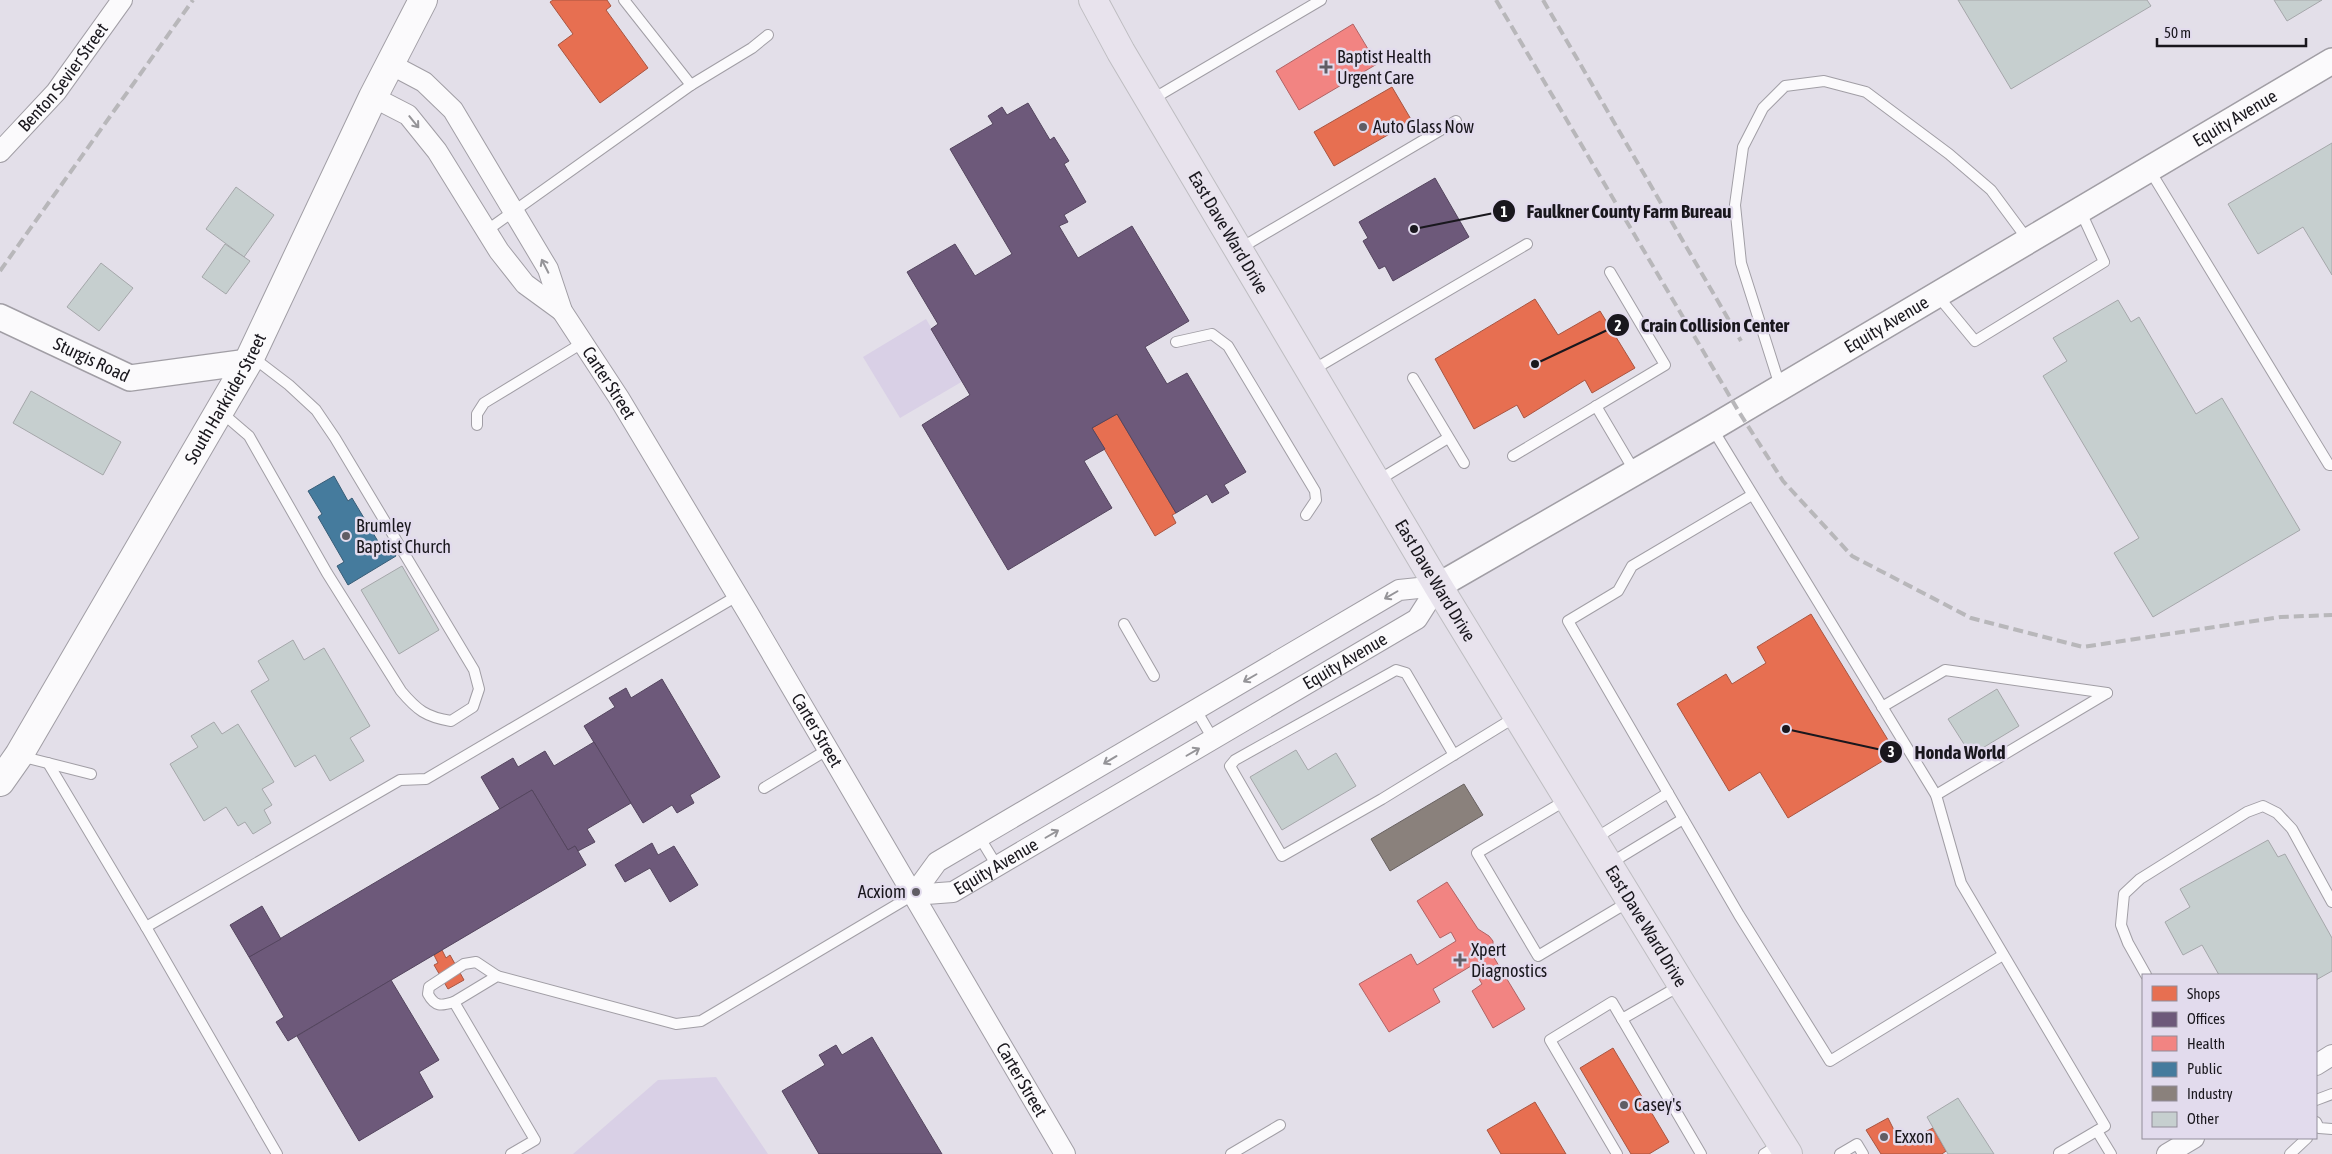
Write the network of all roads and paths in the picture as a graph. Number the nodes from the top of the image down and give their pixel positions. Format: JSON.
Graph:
{"nodes":[{"id":1,"x":122,"y":0,"type":"edge"},
{"id":2,"x":423,"y":0,"type":"edge"},
{"id":3,"x":624,"y":0,"type":"edge"},
{"id":4,"x":1093,"y":0,"type":"edge"},
{"id":5,"x":1321,"y":0,"type":"edge"},
{"id":6,"x":768,"y":35,"type":"dead end"},
{"id":7,"x":2332,"y":61,"type":"edge"},
{"id":8,"x":390,"y":64,"type":"junction"},
{"id":9,"x":691,"y":85,"type":"junction"},
{"id":10,"x":373,"y":97,"type":"junction"},
{"id":11,"x":1150,"y":101,"type":"junction"},
{"id":12,"x":1456,"y":121,"type":"dead end"},
{"id":13,"x":0,"y":152,"type":"edge"},
{"id":14,"x":2149,"y":168,"type":"junction"},
{"id":15,"x":2079,"y":210,"type":"junction"},
{"id":16,"x":514,"y":212,"type":"junction"},
{"id":17,"x":486,"y":230,"type":"junction"},
{"id":18,"x":2028,"y":240,"type":"junction"},
{"id":19,"x":1527,"y":244,"type":"dead end"},
{"id":20,"x":1238,"y":249,"type":"junction"},
{"id":21,"x":1610,"y":272,"type":"dead end"},
{"id":22,"x":1936,"y":295,"type":"junction"},
{"id":23,"x":562,"y":311,"type":"junction"},
{"id":24,"x":0,"y":317,"type":"edge"},
{"id":25,"x":584,"y":342,"type":"junction"},
{"id":26,"x":1176,"y":342,"type":"dead end"},
{"id":27,"x":249,"y":359,"type":"junction"},
{"id":28,"x":1310,"y":371,"type":"junction"},
{"id":29,"x":1413,"y":378,"type":"dead end"},
{"id":30,"x":1781,"y":387,"type":"junction"},
{"id":31,"x":1596,"y":406,"type":"junction"},
{"id":32,"x":219,"y":410,"type":"junction"},
{"id":33,"x":477,"y":424,"type":"dead end"},
{"id":34,"x":1712,"y":428,"type":"junction"},
{"id":35,"x":1448,"y":438,"type":"junction"},
{"id":36,"x":1512,"y":456,"type":"dead end"},
{"id":37,"x":1464,"y":463,"type":"dead end"},
{"id":38,"x":2332,"y":465,"type":"edge"},
{"id":39,"x":1635,"y":472,"type":"junction"},
{"id":40,"x":1376,"y":482,"type":"junction"},
{"id":41,"x":1752,"y":496,"type":"junction"},
{"id":42,"x":1306,"y":515,"type":"dead end"},
{"id":43,"x":1438,"y":586,"type":"junction"},
{"id":44,"x":737,"y":596,"type":"junction"},
{"id":45,"x":1124,"y":624,"type":"dead end"},
{"id":46,"x":1154,"y":676,"type":"dead end"},
{"id":47,"x":1882,"y":707,"type":"junction"},
{"id":48,"x":1196,"y":710,"type":"junction"},
{"id":49,"x":1518,"y":715,"type":"junction"},
{"id":50,"x":1213,"y":739,"type":"junction"},
{"id":51,"x":827,"y":750,"type":"junction"},
{"id":52,"x":1454,"y":754,"type":"junction"},
{"id":53,"x":19,"y":756,"type":"junction"},
{"id":54,"x":48,"y":763,"type":"junction"},
{"id":55,"x":91,"y":774,"type":"dead end"},
{"id":56,"x":1,"y":779,"type":"edge"},
{"id":57,"x":764,"y":788,"type":"dead end"},
{"id":58,"x":1668,"y":793,"type":"junction"},
{"id":59,"x":1936,"y":795,"type":"junction"},
{"id":60,"x":1569,"y":799,"type":"junction"},
{"id":61,"x":1683,"y":819,"type":"junction"},
{"id":62,"x":980,"y":838,"type":"junction"},
{"id":63,"x":1594,"y":839,"type":"junction"},
{"id":64,"x":1609,"y":864,"type":"junction"},
{"id":65,"x":997,"y":866,"type":"junction"},
{"id":66,"x":913,"y":895,"type":"junction"},
{"id":67,"x":1632,"y":900,"type":"junction"},
{"id":68,"x":2332,"y":902,"type":"edge"},
{"id":69,"x":146,"y":927,"type":"junction"},
{"id":70,"x":2003,"y":955,"type":"junction"},
{"id":71,"x":2145,"y":974,"type":"edge"},
{"id":72,"x":497,"y":976,"type":"junction"},
{"id":73,"x":1682,"y":985,"type":"junction"},
{"id":74,"x":454,"y":1002,"type":"junction"},
{"id":75,"x":1622,"y":1019,"type":"junction"},
{"id":76,"x":2332,"y":1055,"type":"edge"},
{"id":77,"x":2317,"y":1064,"type":"edge"},
{"id":78,"x":2332,"y":1094,"type":"edge"},
{"id":79,"x":2317,"y":1100,"type":"edge"},
{"id":80,"x":1280,"y":1125,"type":"dead end"},
{"id":81,"x":2317,"y":1126,"type":"edge"},
{"id":82,"x":2332,"y":1129,"type":"edge"},
{"id":83,"x":2097,"y":1131,"type":"junction"},
{"id":84,"x":2306,"y":1139,"type":"edge"},
{"id":85,"x":1778,"y":1150,"type":"edge"},
{"id":86,"x":2059,"y":1153,"type":"edge"},
{"id":87,"x":277,"y":1154,"type":"edge"},
{"id":88,"x":511,"y":1154,"type":"edge"},
{"id":89,"x":1065,"y":1154,"type":"edge"},
{"id":90,"x":1231,"y":1154,"type":"edge"},
{"id":91,"x":1617,"y":1154,"type":"edge"},
{"id":92,"x":1701,"y":1154,"type":"edge"},
{"id":93,"x":1840,"y":1154,"type":"edge"},
{"id":94,"x":1863,"y":1154,"type":"edge"},
{"id":95,"x":2111,"y":1154,"type":"edge"},
{"id":96,"x":2290,"y":1154,"type":"edge"}],
"edges":[{"from":1,"to":13,"type":"street","name":"Benton Sevier Street"},
{"from":2,"to":8,"type":"main road","name":"South Harkrider Street"},
{"from":3,"to":9,"type":"lane"},
{"from":4,"to":11,"type":"main road","name":"East Dave Ward Drive"},
{"from":5,"to":11,"type":"lane"},
{"from":6,"to":9,"type":"lane"},
{"from":7,"to":14,"type":"street","name":"Equity Avenue"},
{"from":8,"to":10,"type":"main road","name":"South Harkrider Street"},
{"from":8,"to":16,"type":"street","name":"Carter Street"},
{"from":9,"to":16,"type":"lane"},
{"from":10,"to":17,"type":"street","name":"Carter Street","one_way":true},
{"from":10,"to":27,"type":"main road","name":"South Harkrider Street"},
{"from":11,"to":20,"type":"main road","name":"East Dave Ward Drive"},
{"from":12,"to":20,"type":"lane"},
{"from":14,"to":15,"type":"street","name":"Equity Avenue"},
{"from":14,"to":38,"type":"lane"},
{"from":15,"to":18,"type":"street","name":"Equity Avenue"},
{"from":15,"to":22,"type":"lane"},
{"from":16,"to":17,"type":"lane"},
{"from":23,"to":16,"type":"street","name":"Carter Street","one_way":true},
{"from":17,"to":23,"type":"street","name":"Carter Street"},
{"from":18,"to":22,"type":"street","name":"Equity Avenue"},
{"from":18,"to":30,"type":"lane"},
{"from":19,"to":28,"type":"lane"},
{"from":20,"to":28,"type":"main road","name":"East Dave Ward Drive"},
{"from":21,"to":31,"type":"lane"},
{"from":22,"to":30,"type":"street","name":"Equity Avenue"},
{"from":23,"to":25,"type":"street","name":"Carter Street"},
{"from":24,"to":27,"type":"street","name":"Sturgis Road"},
{"from":25,"to":33,"type":"lane"},
{"from":25,"to":44,"type":"street","name":"Carter Street"},
{"from":26,"to":42,"type":"lane"},
{"from":27,"to":32,"type":"main road","name":"South Harkrider Street"},
{"from":27,"to":32,"type":"lane"},
{"from":28,"to":40,"type":"main road","name":"East Dave Ward Drive"},
{"from":29,"to":35,"type":"lane"},
{"from":30,"to":34,"type":"street","name":"Equity Avenue"},
{"from":31,"to":36,"type":"lane"},
{"from":31,"to":39,"type":"lane"},
{"from":32,"to":53,"type":"main road","name":"South Harkrider Street"},
{"from":34,"to":39,"type":"street","name":"Equity Avenue"},
{"from":34,"to":41,"type":"lane"},
{"from":35,"to":37,"type":"lane"},
{"from":35,"to":40,"type":"lane"},
{"from":39,"to":43,"type":"street","name":"Equity Avenue"},
{"from":40,"to":43,"type":"main road","name":"East Dave Ward Drive"},
{"from":41,"to":47,"type":"lane"},
{"from":41,"to":58,"type":"lane"},
{"from":43,"to":48,"type":"street","name":"Equity Avenue","one_way":true},
{"from":43,"to":49,"type":"main road","name":"East Dave Ward Drive"},
{"from":43,"to":50,"type":"street","name":"Equity Avenue"},
{"from":44,"to":51,"type":"street","name":"Carter Street"},
{"from":44,"to":69,"type":"lane"},
{"from":45,"to":46,"type":"lane"},
{"from":47,"to":59,"type":"lane"},
{"from":47,"to":59,"type":"lane"},
{"from":48,"to":50,"type":"lane"},
{"from":48,"to":62,"type":"street","name":"Equity Avenue","one_way":true},
{"from":49,"to":52,"type":"lane"},
{"from":49,"to":60,"type":"main road","name":"East Dave Ward Drive"},
{"from":65,"to":50,"type":"street","name":"Equity Avenue","one_way":true},
{"from":51,"to":57,"type":"lane"},
{"from":51,"to":66,"type":"street","name":"Carter Street"},
{"from":52,"to":52,"type":"lane"},
{"from":53,"to":54,"type":"lane"},
{"from":53,"to":56,"type":"main road","name":"South Harkrider Street"},
{"from":54,"to":55,"type":"lane"},
{"from":54,"to":69,"type":"lane"},
{"from":58,"to":61,"type":"lane"},
{"from":58,"to":63,"type":"lane"},
{"from":59,"to":70,"type":"lane"},
{"from":60,"to":63,"type":"main road","name":"East Dave Ward Drive"},
{"from":60,"to":67,"type":"lane"},
{"from":61,"to":64,"type":"lane"},
{"from":61,"to":70,"type":"lane"},
{"from":62,"to":65,"type":"lane"},
{"from":62,"to":66,"type":"street","name":"Equity Avenue"},
{"from":63,"to":64,"type":"main road","name":"East Dave Ward Drive"},
{"from":64,"to":67,"type":"main road","name":"East Dave Ward Drive"},
{"from":65,"to":66,"type":"street","name":"Equity Avenue"},
{"from":66,"to":72,"type":"lane"},
{"from":66,"to":89,"type":"street","name":"Carter Street"},
{"from":67,"to":73,"type":"main road","name":"East Dave Ward Drive"},
{"from":68,"to":71,"type":"lane"},
{"from":69,"to":87,"type":"lane"},
{"from":70,"to":83,"type":"lane"},
{"from":72,"to":74,"type":"lane"},
{"from":72,"to":74,"type":"lane"},
{"from":73,"to":75,"type":"lane"},
{"from":73,"to":85,"type":"main road","name":"East Dave Ward Drive"},
{"from":74,"to":88,"type":"lane"},
{"from":75,"to":91,"type":"lane"},
{"from":75,"to":92,"type":"lane"},
{"from":76,"to":77,"type":"street"},
{"from":78,"to":79,"type":"lane"},
{"from":80,"to":90,"type":"lane"},
{"from":81,"to":82,"type":"lane"},
{"from":83,"to":86,"type":"lane"},
{"from":83,"to":95,"type":"lane"},
{"from":84,"to":96,"type":"lane"},
{"from":93,"to":94,"type":"lane"}]}
